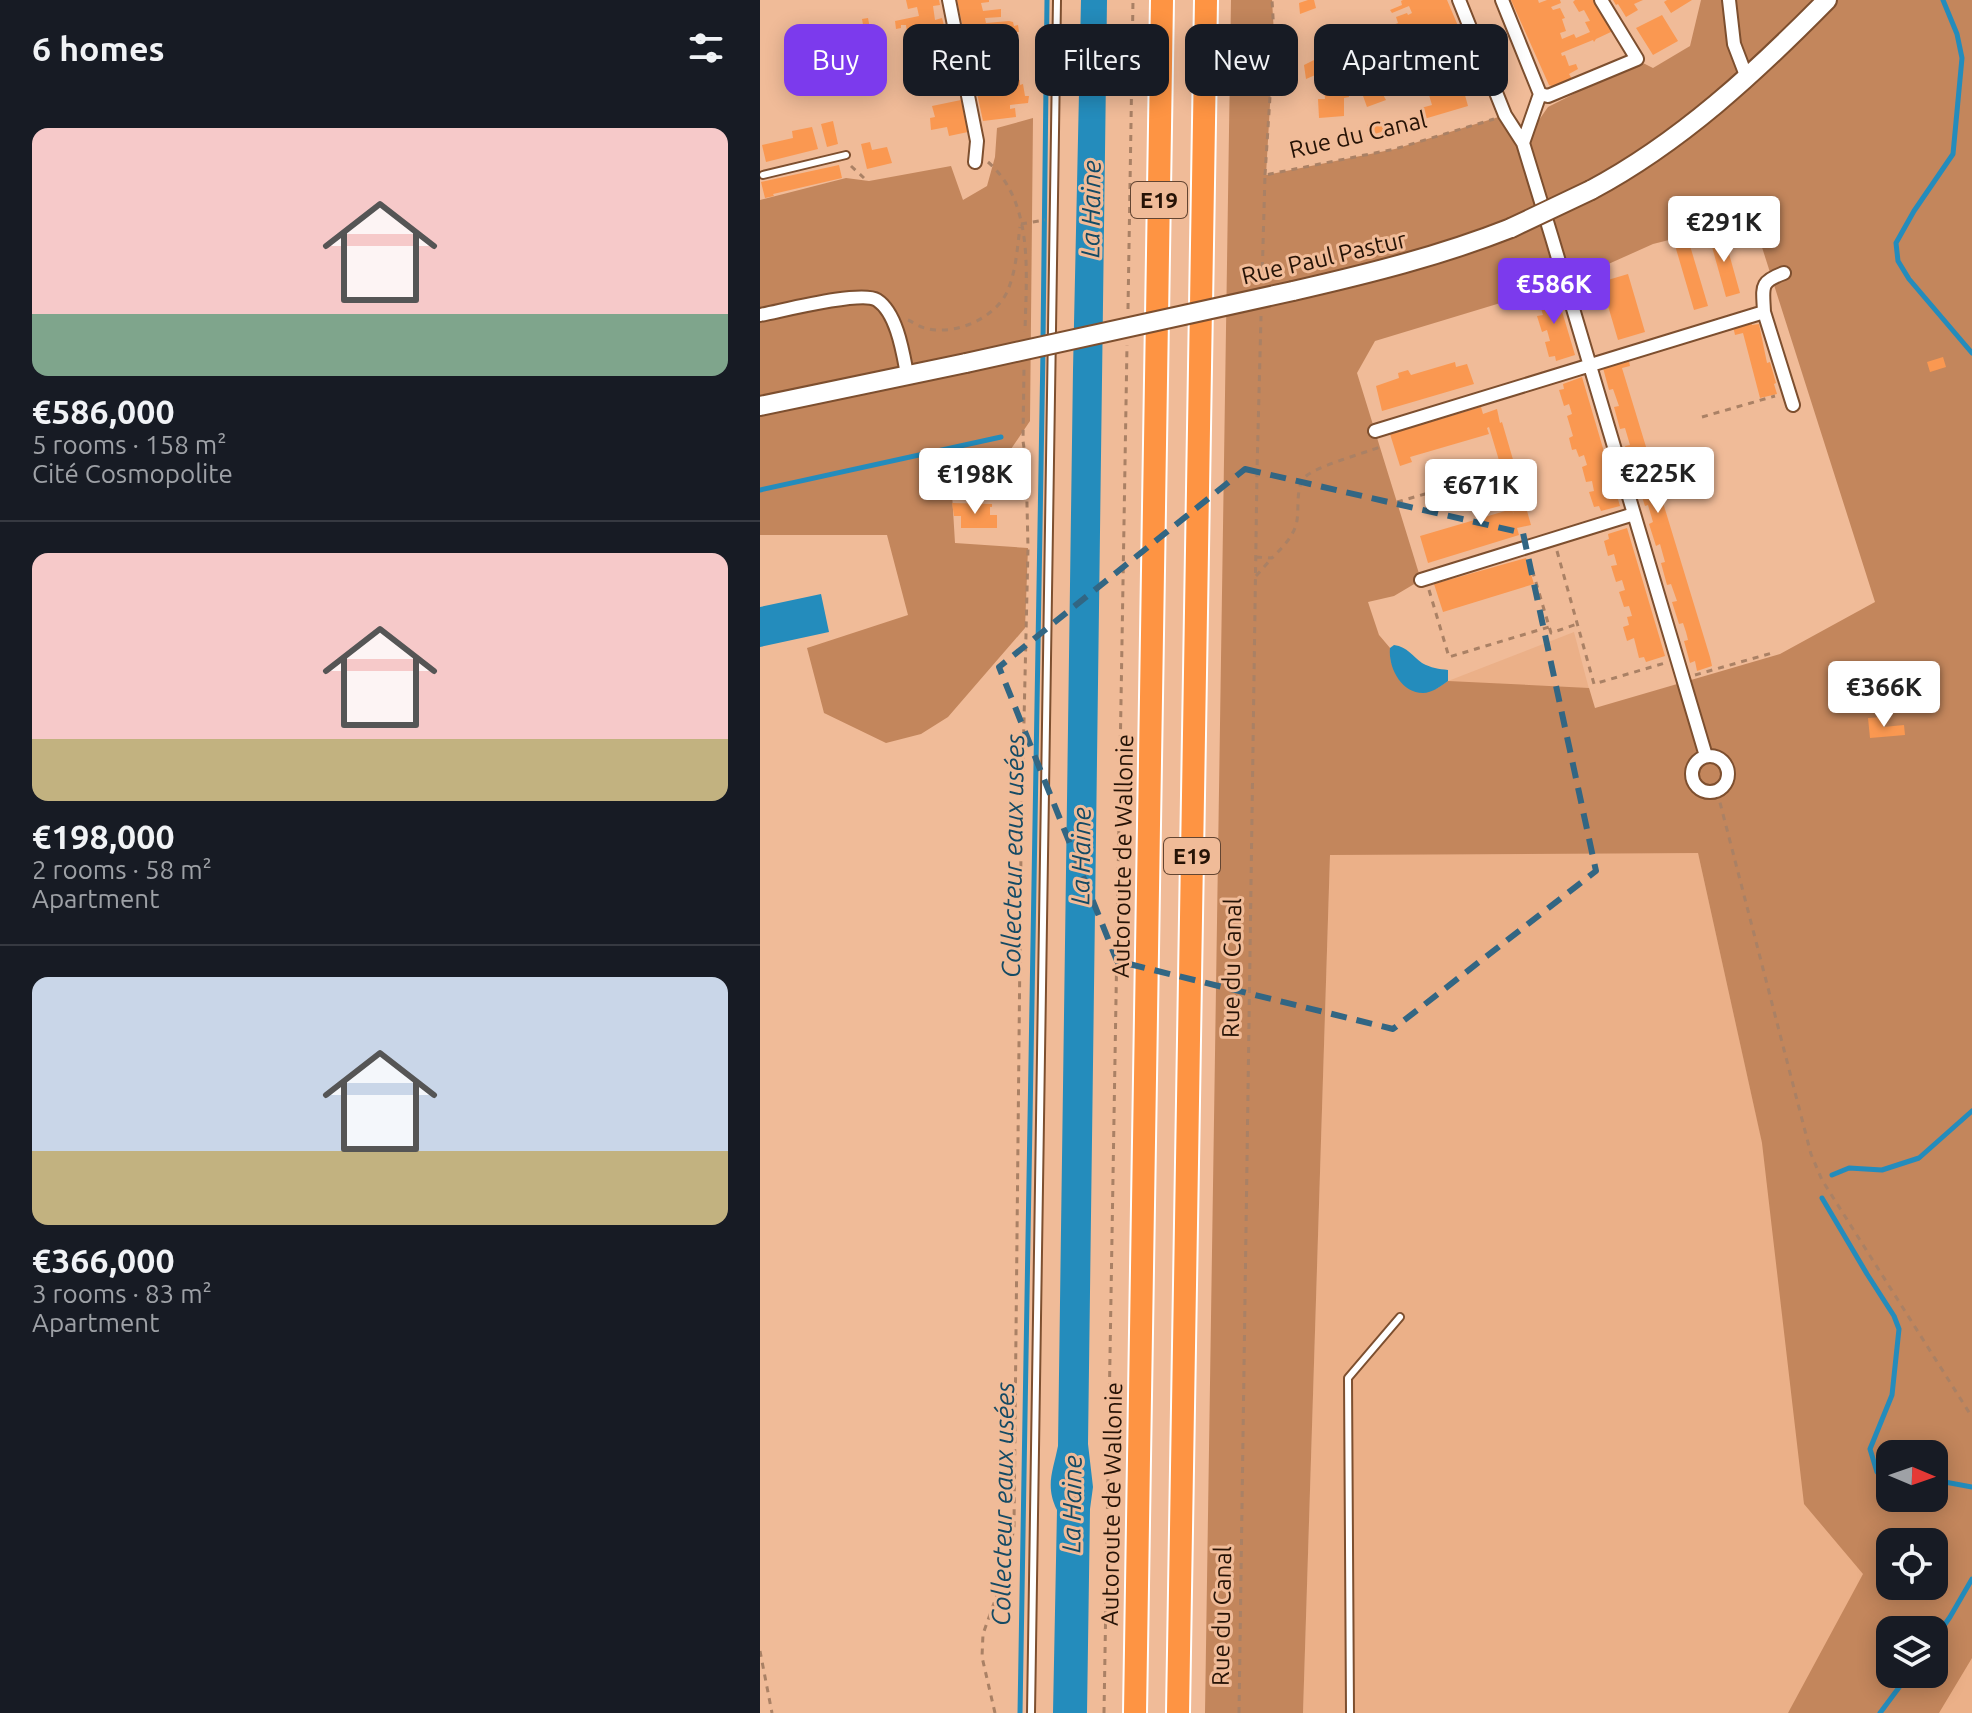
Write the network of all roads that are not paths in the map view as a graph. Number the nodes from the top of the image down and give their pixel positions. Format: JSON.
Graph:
{"nodes":[{"id":1,"x":949,"y":0,"type":"edge"},
{"id":2,"x":1057,"y":0,"type":"edge"},
{"id":3,"x":1162,"y":0,"type":"edge"},
{"id":4,"x":1206,"y":0,"type":"edge"},
{"id":5,"x":1459,"y":0,"type":"edge"},
{"id":6,"x":1502,"y":0,"type":"edge"},
{"id":7,"x":1601,"y":0,"type":"edge"},
{"id":8,"x":1729,"y":0,"type":"edge"},
{"id":9,"x":1827,"y":0,"type":"edge"},
{"id":10,"x":1747,"y":78,"type":"junction"},
{"id":11,"x":1544,"y":95,"type":"junction"},
{"id":12,"x":1523,"y":143,"type":"junction"},
{"id":13,"x":846,"y":155,"type":"road end"},
{"id":14,"x":975,"y":162,"type":"dead end"},
{"id":15,"x":763,"y":175,"type":"dead end"},
{"id":16,"x":1784,"y":273,"type":"dead end"},
{"id":17,"x":1764,"y":312,"type":"junction"},
{"id":18,"x":760,"y":315,"type":"edge"},
{"id":19,"x":1590,"y":365,"type":"junction"},
{"id":20,"x":907,"y":374,"type":"junction"},
{"id":21,"x":1793,"y":405,"type":"dead end"},
{"id":22,"x":760,"y":406,"type":"edge"},
{"id":23,"x":1375,"y":431,"type":"dead end"},
{"id":24,"x":1634,"y":514,"type":"junction"},
{"id":25,"x":1423,"y":579,"type":"road end"},
{"id":26,"x":1706,"y":756,"type":"junction"},
{"id":27,"x":1400,"y":1317,"type":"dead end"},
{"id":28,"x":1031,"y":1713,"type":"edge"},
{"id":29,"x":1135,"y":1713,"type":"edge"},
{"id":30,"x":1178,"y":1713,"type":"edge"},
{"id":31,"x":1350,"y":1713,"type":"edge"}],
"edges":[{"from":1,"to":14,"type":"street"},
{"from":2,"to":28,"type":"lane"},
{"from":3,"to":29,"type":"highway","name":"Autoroute de Wallonie","number":"E19"},
{"from":4,"to":30,"type":"highway","number":"E19"},
{"from":5,"to":12,"type":"street"},
{"from":6,"to":11,"type":"street"},
{"from":7,"to":11,"type":"street"},
{"from":8,"to":10,"type":"street"},
{"from":9,"to":10,"type":"main road","name":"Rue Paul Pastur"},
{"from":10,"to":20,"type":"main road","name":"Rue Paul Pastur","bridge":true},
{"from":11,"to":12,"type":"street"},
{"from":12,"to":19,"type":"street"},
{"from":13,"to":15,"type":"lane"},
{"from":16,"to":17,"type":"street"},
{"from":17,"to":19,"type":"street"},
{"from":17,"to":21,"type":"street"},
{"from":18,"to":20,"type":"street"},
{"from":19,"to":23,"type":"street"},
{"from":19,"to":24,"type":"street"},
{"from":20,"to":22,"type":"main road","name":"Rue Paul Pastur"},
{"from":24,"to":25,"type":"street"},
{"from":24,"to":26,"type":"street"},
{"from":26,"to":26,"type":"street"},
{"from":27,"to":31,"type":"lane"}]}
